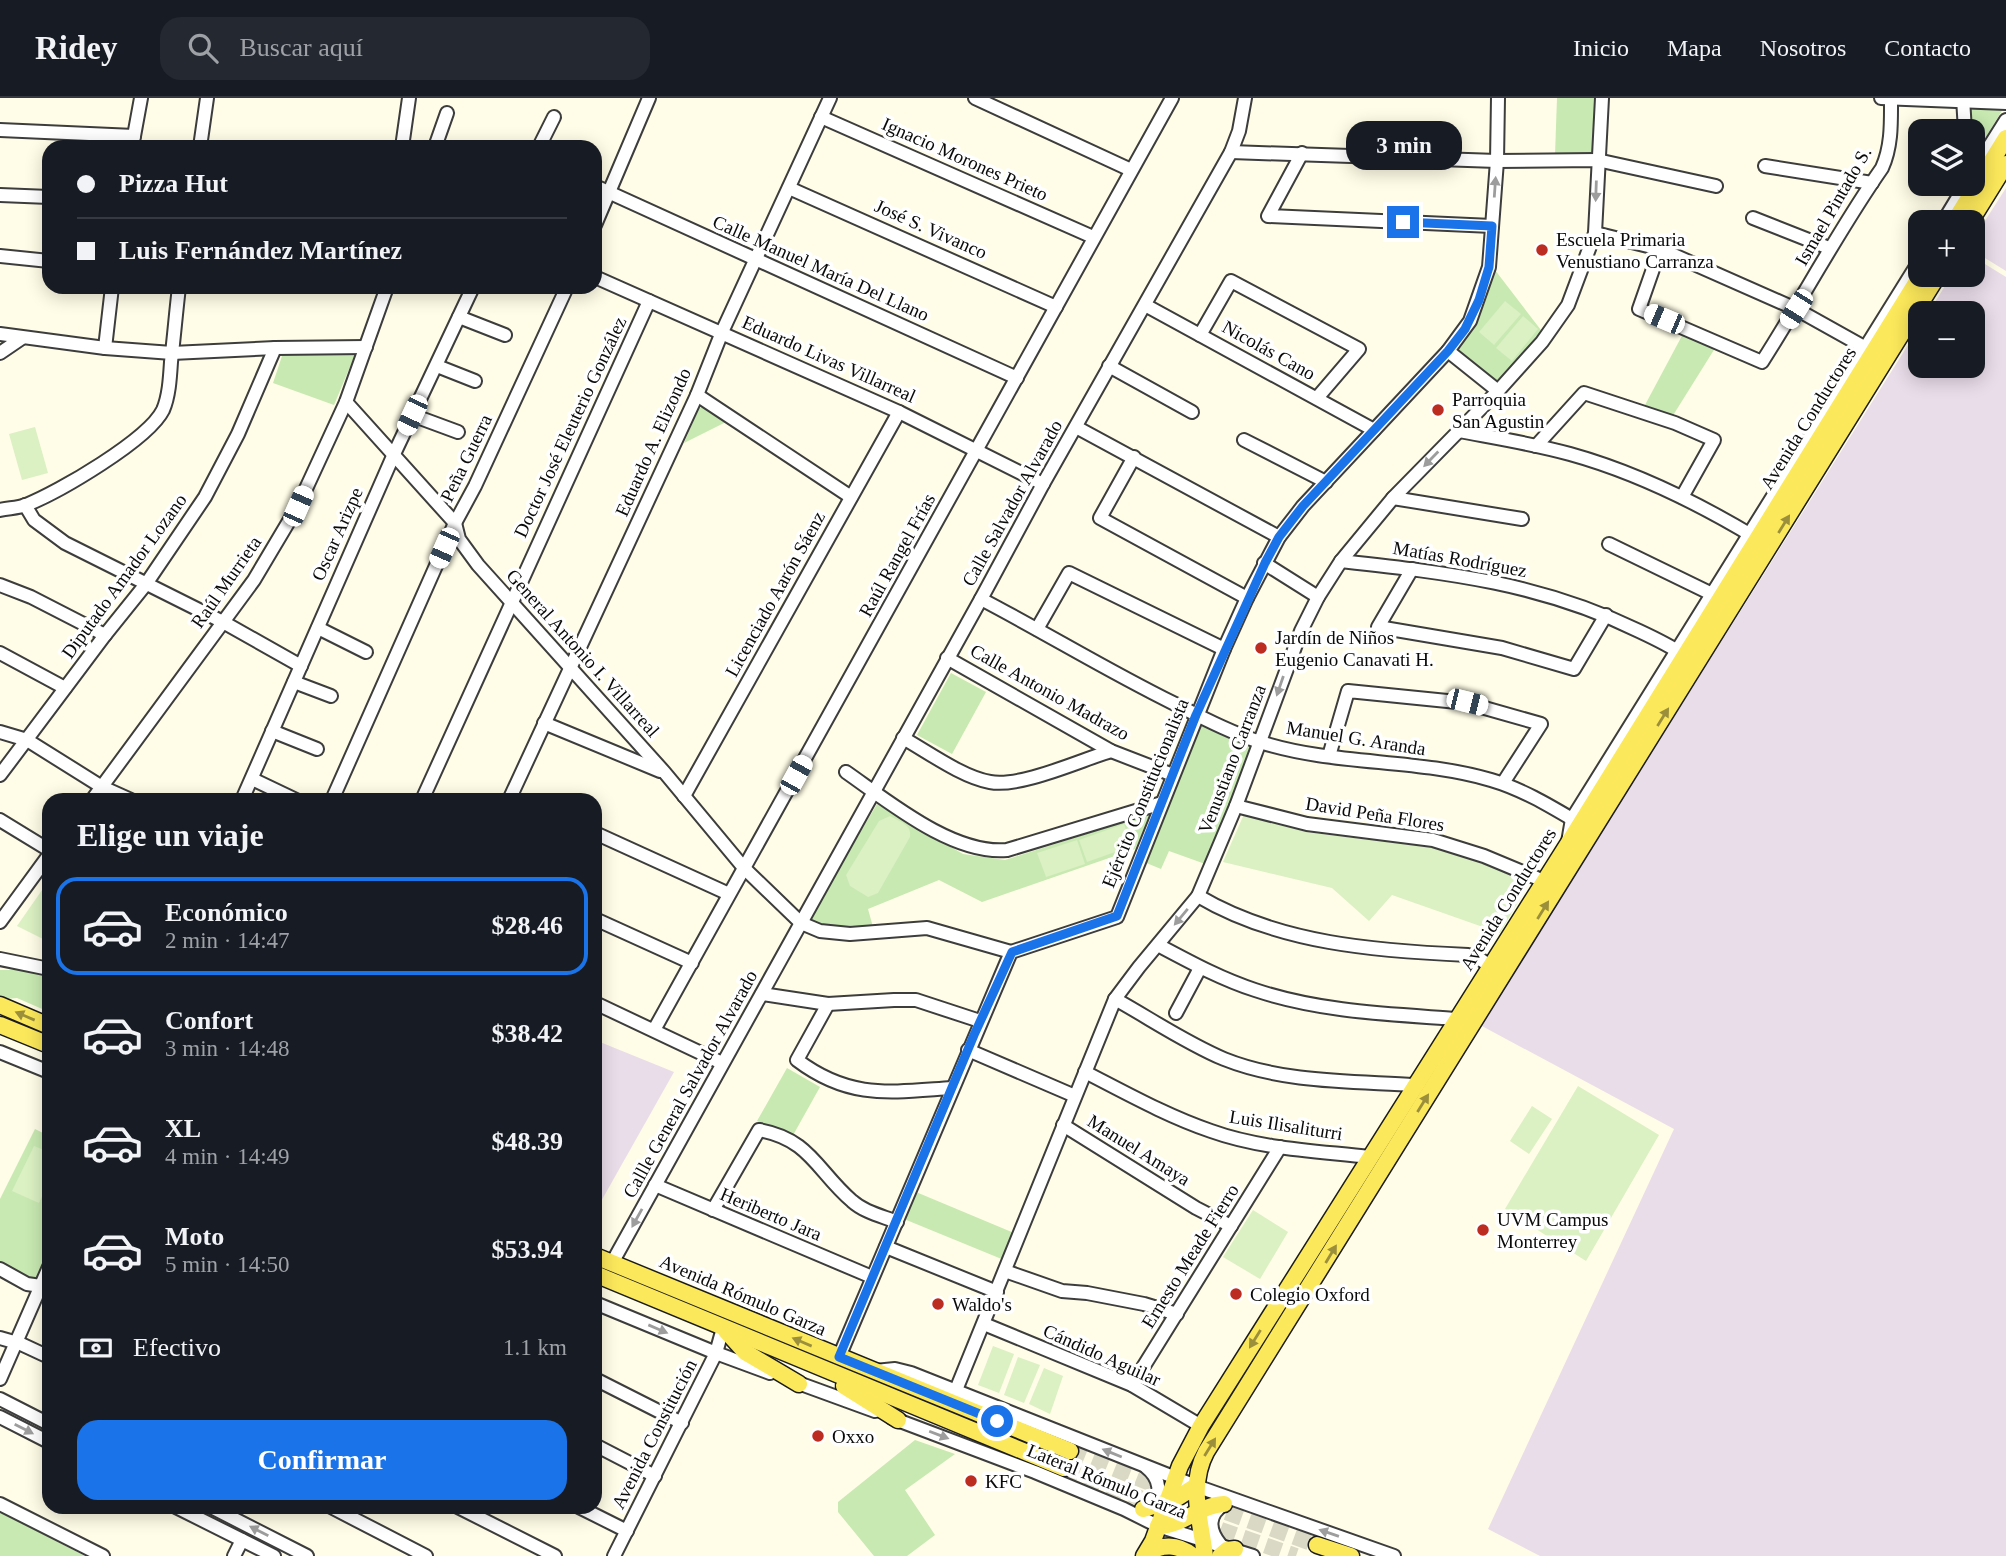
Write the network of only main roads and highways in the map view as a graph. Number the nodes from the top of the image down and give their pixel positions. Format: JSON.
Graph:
{"nodes":[{"id":1,"x":2006,"y":138,"type":"edge"},
{"id":2,"x":2006,"y":164,"type":"edge"},
{"id":3,"x":1961,"y":210,"type":"edge"},
{"id":4,"x":1977,"y":210,"type":"edge"},
{"id":5,"x":1913,"y":287,"type":"edge"},
{"id":6,"x":1930,"y":287,"type":"edge"},
{"id":7,"x":1496,"y":970,"type":"junction"},
{"id":8,"x":0,"y":1005,"type":"edge"},
{"id":9,"x":42,"y":1023,"type":"edge"},
{"id":10,"x":0,"y":1025,"type":"edge"},
{"id":11,"x":42,"y":1042,"type":"edge"},
{"id":12,"x":602,"y":1259,"type":"edge"},
{"id":13,"x":602,"y":1277,"type":"edge"},
{"id":14,"x":724,"y":1328,"type":"junction"},
{"id":15,"x":819,"y":1369,"type":"junction"},
{"id":16,"x":799,"y":1384,"type":"road end"},
{"id":17,"x":898,"y":1420,"type":"road end"},
{"id":18,"x":1070,"y":1451,"type":"tunnel mouth"},
{"id":19,"x":1064,"y":1468,"type":"tunnel mouth"},
{"id":20,"x":1196,"y":1486,"type":"junction"},
{"id":21,"x":1229,"y":1502,"type":"road end"},
{"id":22,"x":1166,"y":1503,"type":"junction"},
{"id":23,"x":1198,"y":1512,"type":"junction"},
{"id":24,"x":1151,"y":1544,"type":"edge"},
{"id":25,"x":1317,"y":1545,"type":"tunnel mouth"},
{"id":26,"x":1204,"y":1548,"type":"edge"},
{"id":27,"x":1193,"y":1556,"type":"edge"},
{"id":28,"x":1351,"y":1556,"type":"edge"}],
"edges":[{"from":1,"to":3,"type":"main road"},
{"from":2,"to":4,"type":"main road"},
{"from":5,"to":7,"type":"main road","name":"Avenida Conductores"},
{"from":7,"to":6,"type":"main road","name":"Avenida Conductores","one_way":true},
{"from":20,"to":7,"type":"main road","name":"Avenida Conductores","one_way":true},
{"from":7,"to":22,"type":"main road","name":"Avenida Conductores","one_way":true},
{"from":9,"to":8,"type":"main road","one_way":true},
{"from":10,"to":11,"type":"main road"},
{"from":18,"to":12,"type":"main road","name":"Avenida Rómulo Garza","one_way":true},
{"from":13,"to":14,"type":"main road","name":"Avenida Rómulo Garza"},
{"from":14,"to":15,"type":"main road","name":"Avenida Rómulo Garza"},
{"from":14,"to":16,"type":"main road"},
{"from":15,"to":17,"type":"main road"},
{"from":15,"to":19,"type":"main road","name":"Avenida Rómulo Garza"},
{"from":20,"to":22,"type":"main road"},
{"from":20,"to":23,"type":"main road","name":"Avenida Conductores"},
{"from":21,"to":23,"type":"main road"},
{"from":22,"to":24,"type":"main road","name":"Avenida Conductores"},
{"from":22,"to":24,"type":"main road"},
{"from":23,"to":24,"type":"main road"},
{"from":23,"to":26,"type":"main road","name":"Avenida Conductores"},
{"from":24,"to":27,"type":"main road"},
{"from":25,"to":28,"type":"main road"}]}
